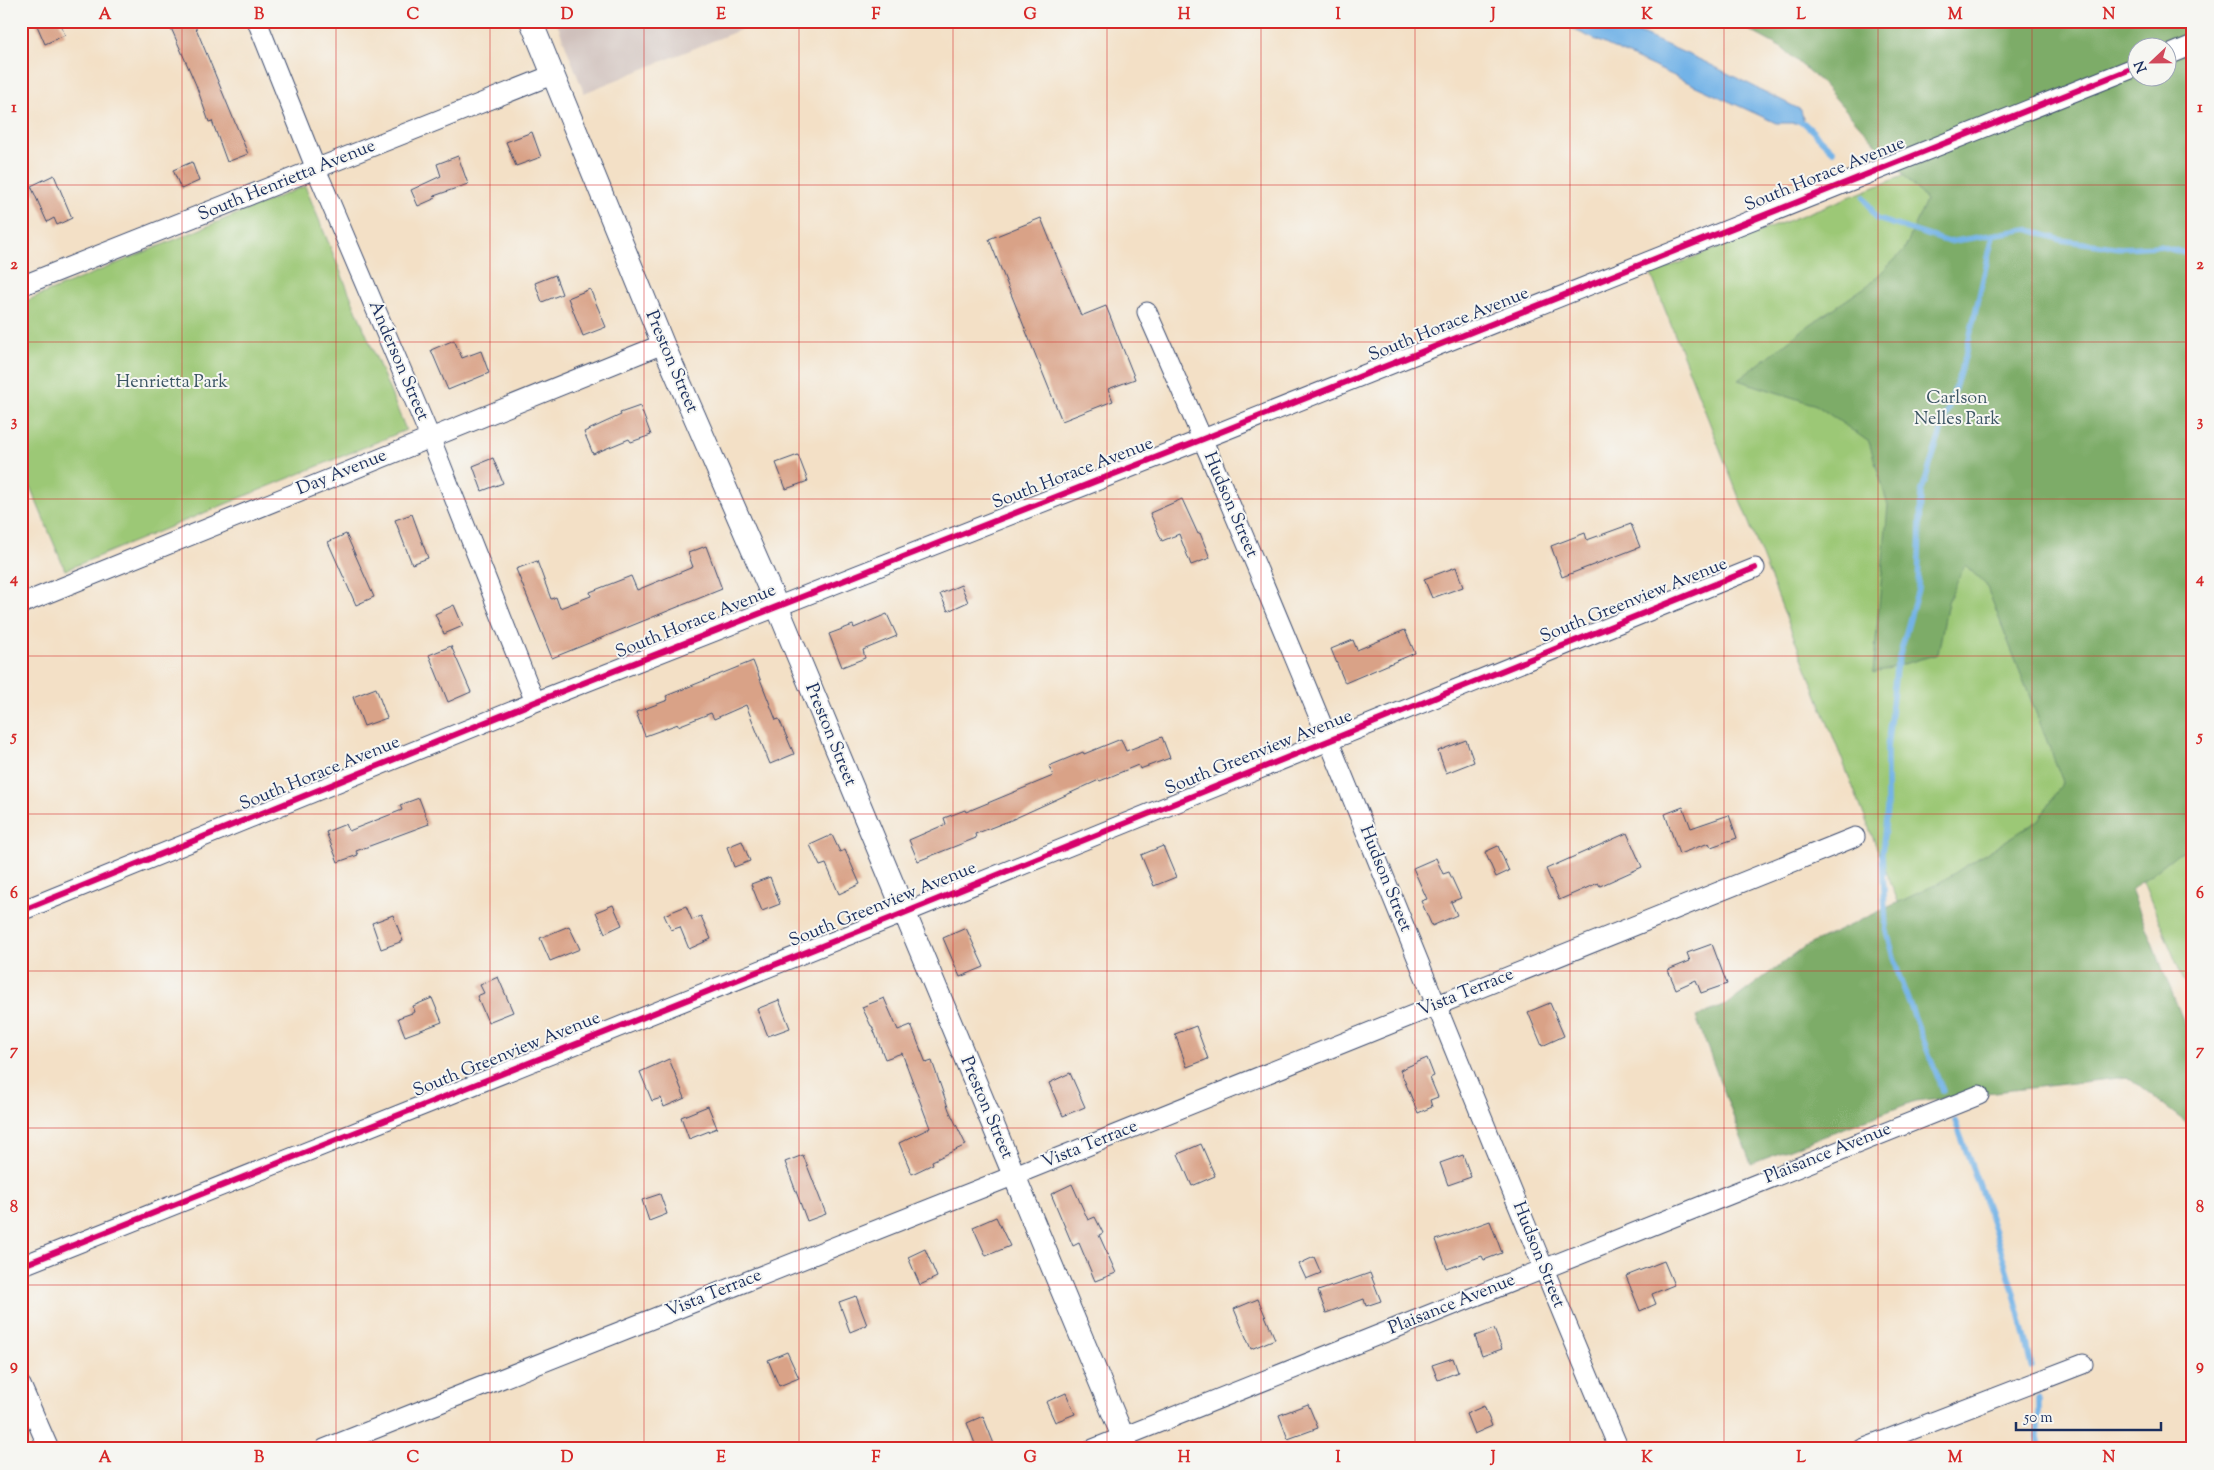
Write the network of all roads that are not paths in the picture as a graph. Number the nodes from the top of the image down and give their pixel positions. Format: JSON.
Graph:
{"nodes":[{"id":1,"x":258,"y":21,"type":"edge"},
{"id":2,"x":531,"y":21,"type":"edge"},
{"id":3,"x":2193,"y":45,"type":"edge"},
{"id":4,"x":2176,"y":52,"type":"edge"},
{"id":5,"x":2126,"y":72,"type":"edge"},
{"id":6,"x":552,"y":74,"type":"junction"},
{"id":7,"x":316,"y":170,"type":"junction"},
{"id":8,"x":21,"y":286,"type":"edge"},
{"id":9,"x":1147,"y":312,"type":"dead end"},
{"id":10,"x":663,"y":344,"type":"junction"},
{"id":11,"x":430,"y":437,"type":"junction"},
{"id":12,"x":1203,"y":439,"type":"junction"},
{"id":13,"x":1755,"y":568,"type":"dead end"},
{"id":14,"x":21,"y":604,"type":"edge"},
{"id":15,"x":777,"y":606,"type":"junction"},
{"id":16,"x":536,"y":702,"type":"junction"},
{"id":17,"x":1328,"y":742,"type":"junction"},
{"id":18,"x":1855,"y":837,"type":"dead end"},
{"id":19,"x":21,"y":911,"type":"edge"},
{"id":20,"x":904,"y":913,"type":"junction"},
{"id":21,"x":1437,"y":1005,"type":"junction"},
{"id":22,"x":1979,"y":1094,"type":"dead end"},
{"id":23,"x":1015,"y":1175,"type":"junction"},
{"id":24,"x":21,"y":1266,"type":"edge"},
{"id":25,"x":1543,"y":1268,"type":"junction"},
{"id":26,"x":2083,"y":1364,"type":"dead end"},
{"id":27,"x":21,"y":1385,"type":"edge"},
{"id":28,"x":1125,"y":1443,"type":"edge"},
{"id":29,"x":49,"y":1449,"type":"edge"},
{"id":30,"x":324,"y":1449,"type":"edge"},
{"id":31,"x":1093,"y":1449,"type":"edge"},
{"id":32,"x":1619,"y":1449,"type":"edge"},
{"id":33,"x":1862,"y":1449,"type":"edge"}],
"edges":[{"from":1,"to":7,"type":"street","name":"Anderson Street"},
{"from":2,"to":6,"type":"street","name":"Preston Street"},
{"from":3,"to":4,"type":"street"},
{"from":5,"to":12,"type":"street","name":"South Horace Avenue"},
{"from":6,"to":7,"type":"street","name":"South Henrietta Avenue"},
{"from":6,"to":10,"type":"street","name":"Preston Street"},
{"from":7,"to":8,"type":"street","name":"South Henrietta Avenue"},
{"from":7,"to":11,"type":"street","name":"Anderson Street"},
{"from":9,"to":12,"type":"street","name":"Hudson Street"},
{"from":10,"to":11,"type":"street","name":"Day Avenue"},
{"from":10,"to":15,"type":"street","name":"Preston Street"},
{"from":11,"to":14,"type":"street","name":"Day Avenue"},
{"from":11,"to":16,"type":"street","name":"Anderson Street"},
{"from":12,"to":15,"type":"street","name":"South Horace Avenue"},
{"from":12,"to":17,"type":"street","name":"Hudson Street"},
{"from":13,"to":17,"type":"street","name":"South Greenview Avenue"},
{"from":15,"to":16,"type":"street","name":"South Horace Avenue"},
{"from":15,"to":20,"type":"street","name":"Preston Street"},
{"from":16,"to":19,"type":"street","name":"South Horace Avenue"},
{"from":17,"to":20,"type":"street","name":"South Greenview Avenue"},
{"from":17,"to":21,"type":"street","name":"Hudson Street"},
{"from":18,"to":21,"type":"street","name":"Vista Terrace"},
{"from":20,"to":23,"type":"street","name":"Preston Street"},
{"from":20,"to":24,"type":"street","name":"South Greenview Avenue"},
{"from":21,"to":23,"type":"street","name":"Vista Terrace"},
{"from":21,"to":25,"type":"street","name":"Hudson Street"},
{"from":22,"to":25,"type":"street","name":"Plaisance Avenue"},
{"from":23,"to":28,"type":"street","name":"Preston Street"},
{"from":23,"to":30,"type":"street","name":"Vista Terrace"},
{"from":25,"to":28,"type":"street","name":"Plaisance Avenue"},
{"from":25,"to":32,"type":"street","name":"Hudson Street"},
{"from":26,"to":33,"type":"street"},
{"from":27,"to":29,"type":"street"},
{"from":28,"to":31,"type":"street","name":"Plaisance Avenue"}]}
